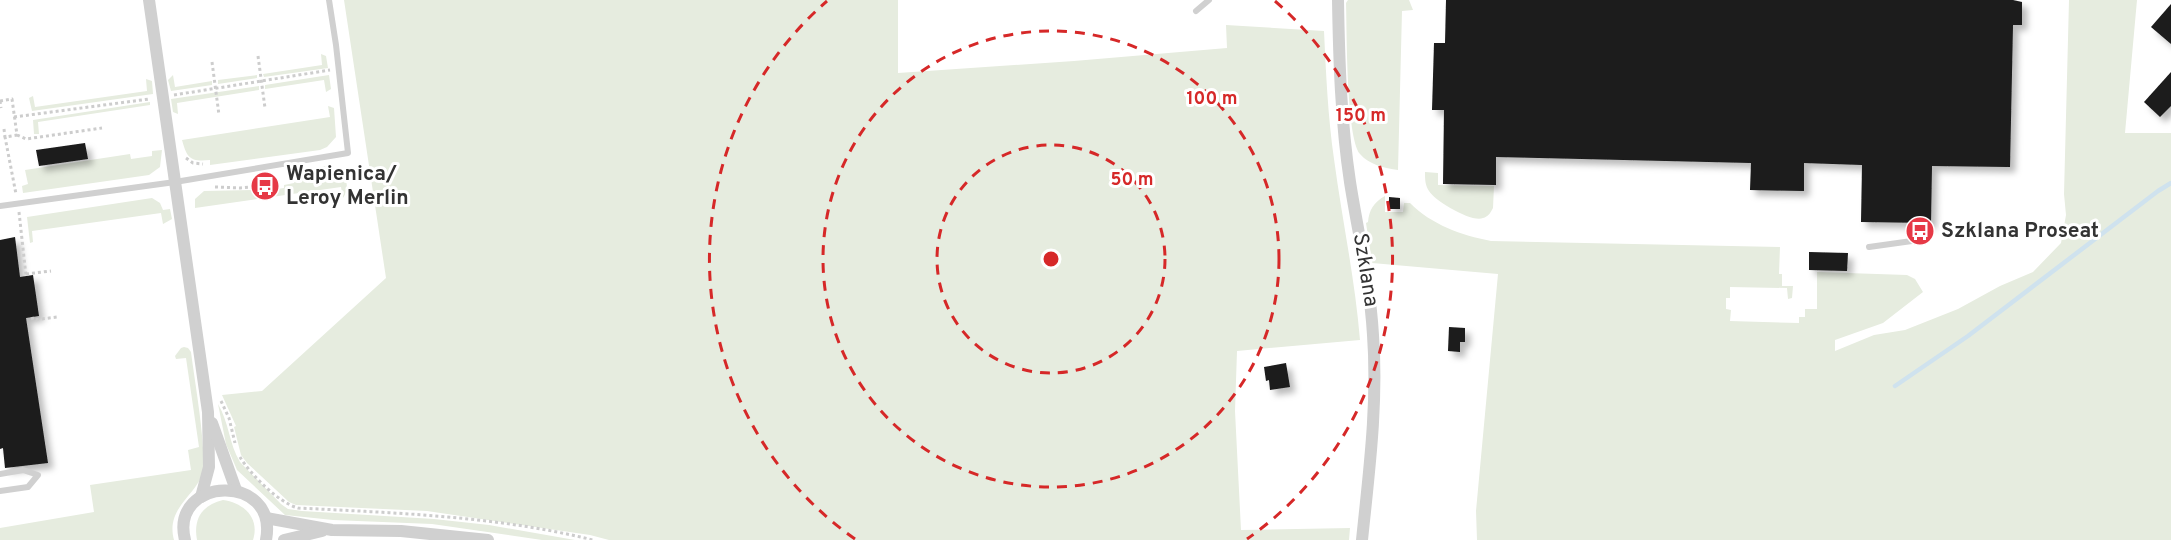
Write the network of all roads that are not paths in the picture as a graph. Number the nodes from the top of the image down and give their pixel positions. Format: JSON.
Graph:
{"nodes":[{"id":1,"x":149,"y":0,"type":"edge"},
{"id":2,"x":329,"y":0,"type":"edge"},
{"id":3,"x":1209,"y":0,"type":"edge"},
{"id":4,"x":1338,"y":0,"type":"edge"},
{"id":5,"x":1196,"y":11,"type":"dead end"},
{"id":6,"x":175,"y":182,"type":"junction"},
{"id":7,"x":0,"y":206,"type":"edge"},
{"id":8,"x":1919,"y":240,"type":"dead end"},
{"id":9,"x":1869,"y":247,"type":"dead end"},
{"id":10,"x":208,"y":412,"type":"junction"},
{"id":11,"x":0,"y":474,"type":"edge"},
{"id":12,"x":236,"y":490,"type":"junction"},
{"id":13,"x":0,"y":491,"type":"edge"},
{"id":14,"x":201,"y":497,"type":"junction"},
{"id":15,"x":266,"y":518,"type":"junction"},
{"id":16,"x":332,"y":530,"type":"junction"},
{"id":17,"x":185,"y":540,"type":"edge"},
{"id":18,"x":266,"y":540,"type":"edge"},
{"id":19,"x":284,"y":540,"type":"edge"},
{"id":20,"x":488,"y":540,"type":"edge"},
{"id":21,"x":1362,"y":540,"type":"edge"}],
"edges":[{"from":1,"to":6,"type":"street"},
{"from":2,"to":6,"type":"lane"},
{"from":3,"to":5,"type":"lane"},
{"from":4,"to":21,"type":"street","name":"Szklana"},
{"from":6,"to":7,"type":"lane"},
{"from":6,"to":10,"type":"street"},
{"from":8,"to":9,"type":"lane"},
{"from":10,"to":12,"type":"street"},
{"from":10,"to":14,"type":"street"},
{"from":11,"to":13,"type":"lane"},
{"from":12,"to":14,"type":"street"},
{"from":12,"to":15,"type":"street"},
{"from":14,"to":17,"type":"street"},
{"from":15,"to":16,"type":"street"},
{"from":15,"to":18,"type":"street"},
{"from":16,"to":19,"type":"street"},
{"from":16,"to":20,"type":"street"}]}
